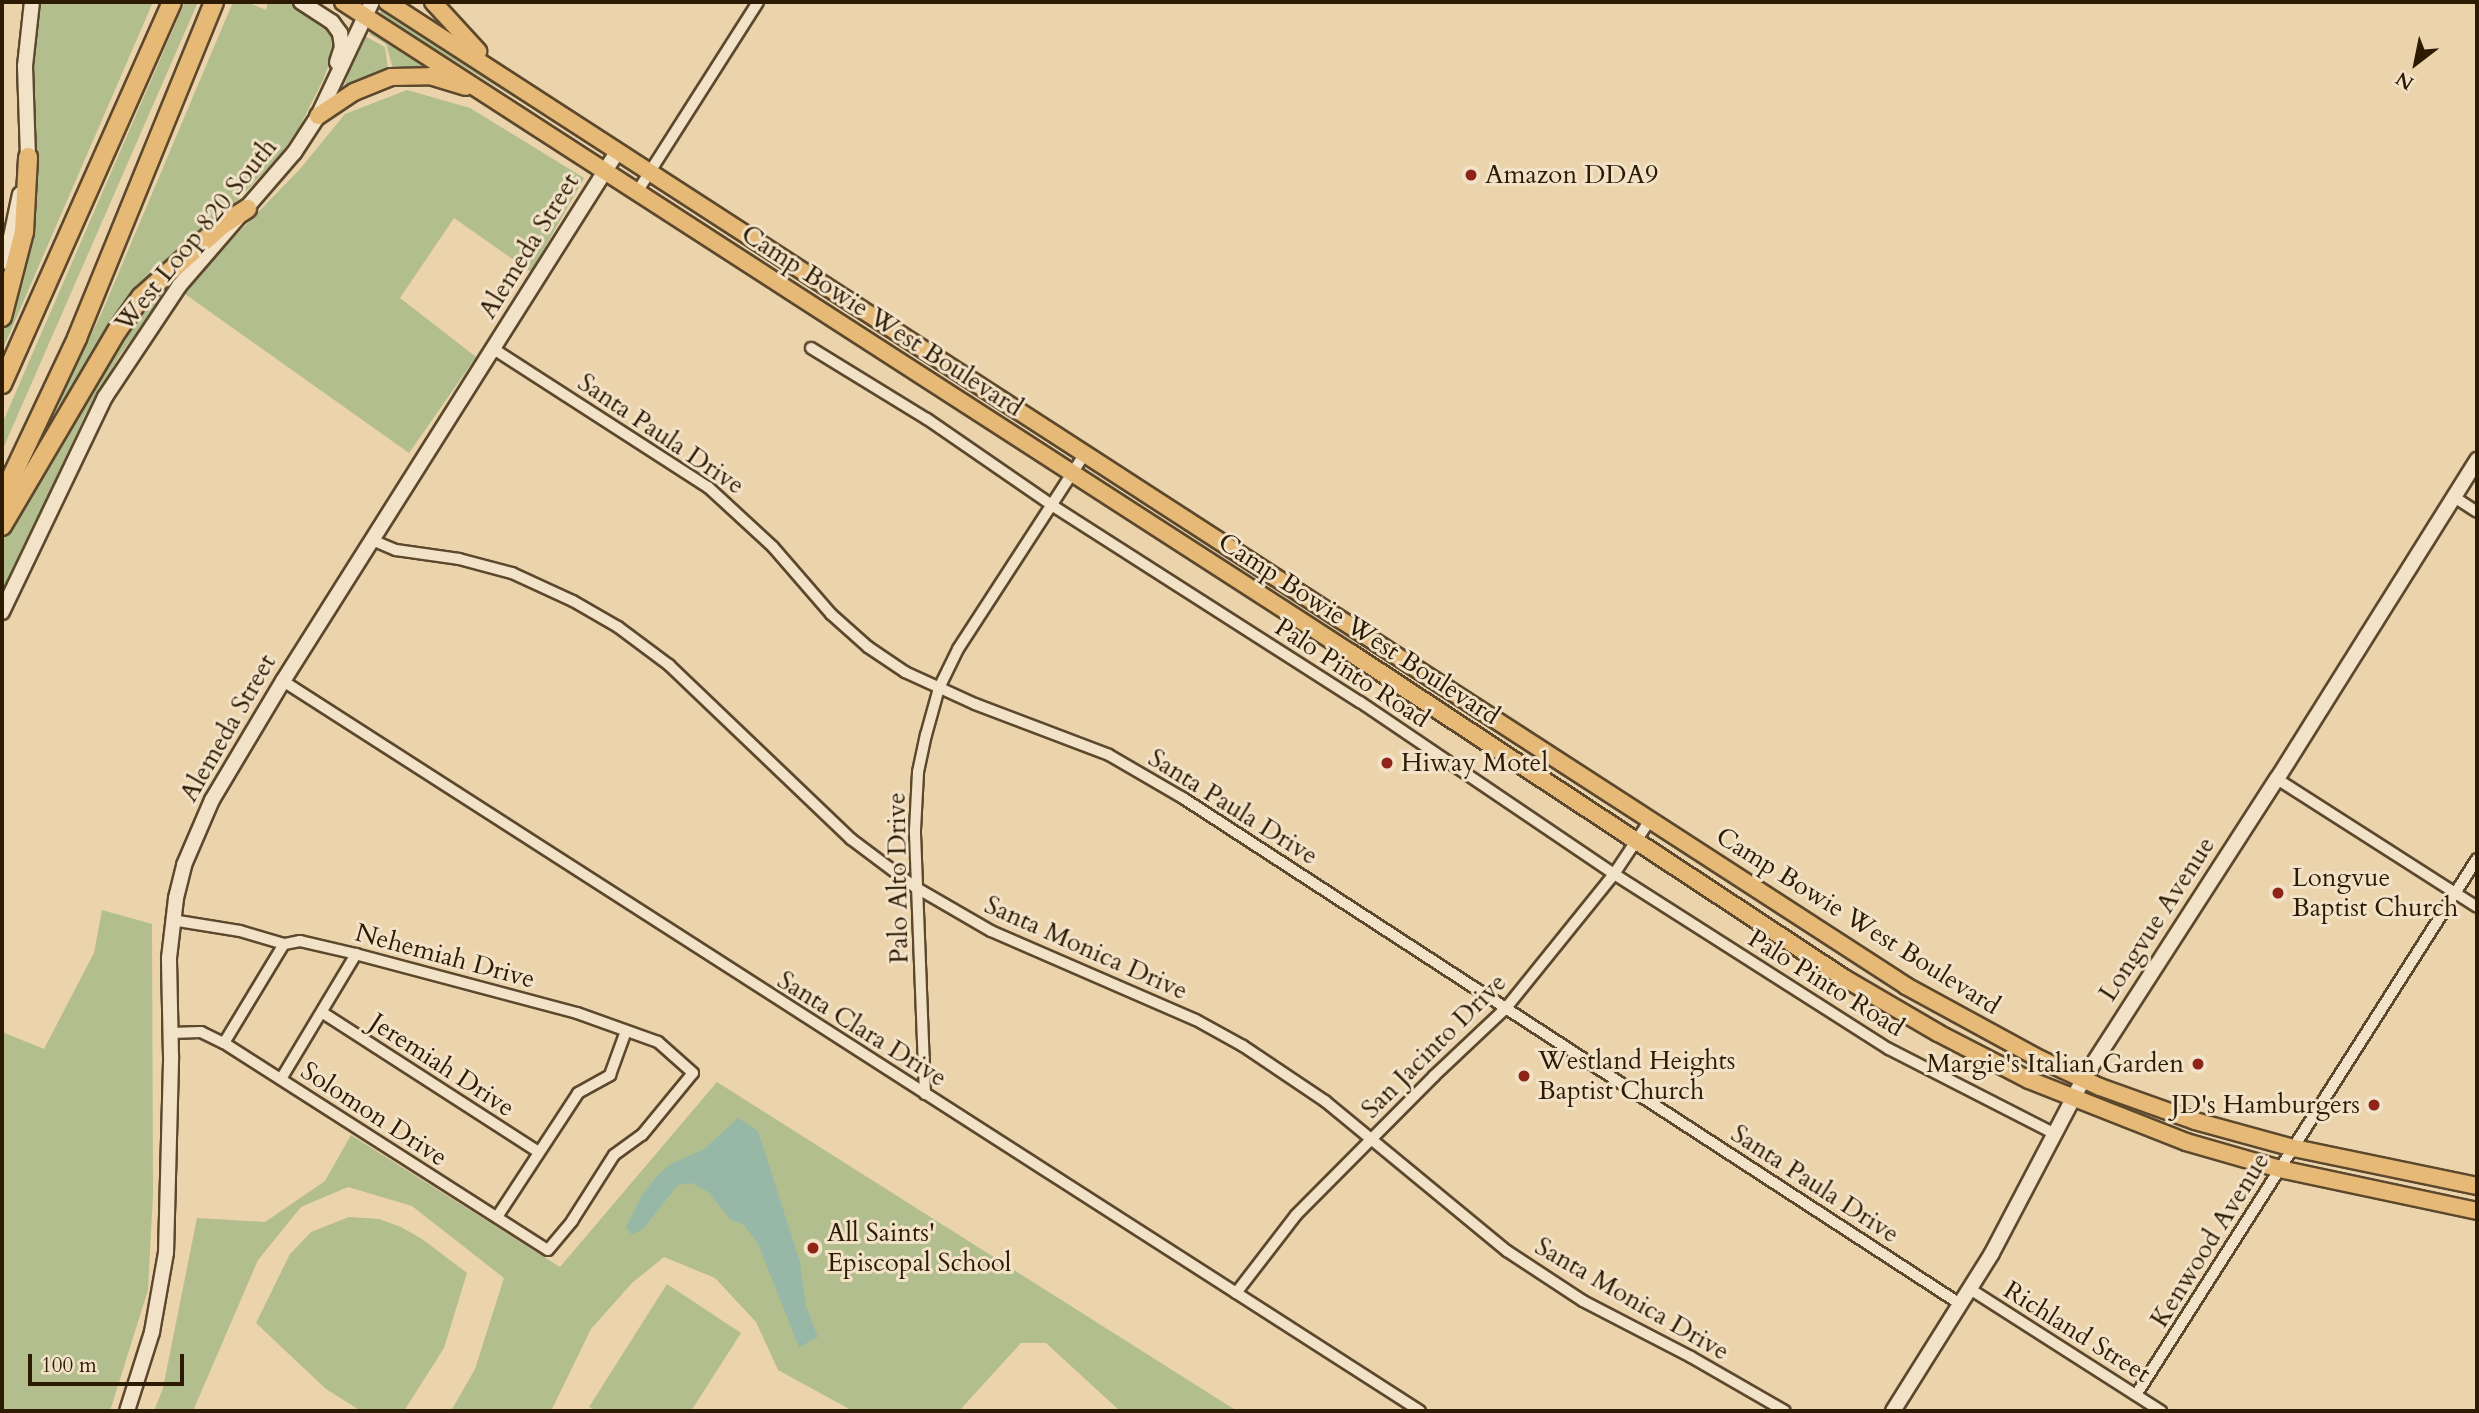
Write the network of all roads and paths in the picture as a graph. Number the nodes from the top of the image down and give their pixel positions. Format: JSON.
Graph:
{"nodes":[{"id":1,"x":32,"y":2,"type":"edge"},
{"id":2,"x":172,"y":2,"type":"edge"},
{"id":3,"x":214,"y":2,"type":"edge"},
{"id":4,"x":301,"y":2,"type":"edge"},
{"id":5,"x":343,"y":2,"type":"edge"},
{"id":6,"x":387,"y":2,"type":"edge"},
{"id":7,"x":433,"y":2,"type":"edge"},
{"id":8,"x":758,"y":2,"type":"edge"},
{"id":9,"x":369,"y":9,"type":"edge"},
{"id":10,"x":334,"y":84,"type":"junction"},
{"id":11,"x":521,"y":90,"type":"junction"},
{"id":12,"x":485,"y":93,"type":"junction"},
{"id":13,"x":318,"y":116,"type":"junction"},
{"id":14,"x":617,"y":152,"type":"junction"},
{"id":15,"x":28,"y":157,"type":"junction"},
{"id":16,"x":605,"y":171,"type":"junction"},
{"id":17,"x":649,"y":173,"type":"junction"},
{"id":18,"x":637,"y":192,"type":"junction"},
{"id":19,"x":247,"y":209,"type":"junction"},
{"id":20,"x":2,"y":262,"type":"edge"},
{"id":21,"x":2,"y":317,"type":"edge"},
{"id":22,"x":492,"y":348,"type":"junction"},
{"id":23,"x":811,"y":348,"type":"dead end"},
{"id":24,"x":2,"y":384,"type":"edge"},
{"id":25,"x":1084,"y":454,"type":"junction"},
{"id":26,"x":2477,"y":460,"type":"edge"},
{"id":27,"x":1072,"y":471,"type":"junction"},
{"id":28,"x":2,"y":497,"type":"edge"},
{"id":29,"x":2454,"y":497,"type":"junction"},
{"id":30,"x":1053,"y":506,"type":"junction"},
{"id":31,"x":2477,"y":512,"type":"edge"},
{"id":32,"x":2,"y":526,"type":"edge"},
{"id":33,"x":372,"y":540,"type":"junction"},
{"id":34,"x":2,"y":612,"type":"edge"},
{"id":35,"x":1364,"y":634,"type":"junction"},
{"id":36,"x":1351,"y":653,"type":"junction"},
{"id":37,"x":283,"y":681,"type":"junction"},
{"id":38,"x":939,"y":688,"type":"junction"},
{"id":39,"x":2277,"y":779,"type":"junction"},
{"id":40,"x":1650,"y":820,"type":"junction"},
{"id":41,"x":1637,"y":839,"type":"junction"},
{"id":42,"x":2477,"y":859,"type":"edge"},
{"id":43,"x":1614,"y":874,"type":"junction"},
{"id":44,"x":915,"y":887,"type":"junction"},
{"id":45,"x":2456,"y":893,"type":"junction"},
{"id":46,"x":2477,"y":906,"type":"edge"},
{"id":47,"x":173,"y":920,"type":"junction"},
{"id":48,"x":284,"y":944,"type":"junction"},
{"id":49,"x":356,"y":954,"type":"junction"},
{"id":50,"x":1506,"y":1008,"type":"junction"},
{"id":51,"x":323,"y":1013,"type":"junction"},
{"id":52,"x":626,"y":1031,"type":"junction"},
{"id":53,"x":171,"y":1033,"type":"junction"},
{"id":54,"x":224,"y":1043,"type":"junction"},
{"id":55,"x":2084,"y":1078,"type":"junction"},
{"id":56,"x":281,"y":1079,"type":"junction"},
{"id":57,"x":925,"y":1094,"type":"junction"},
{"id":58,"x":2072,"y":1098,"type":"junction"},
{"id":59,"x":2055,"y":1134,"type":"junction"},
{"id":60,"x":1372,"y":1139,"type":"junction"},
{"id":61,"x":2294,"y":1148,"type":"junction"},
{"id":62,"x":539,"y":1152,"type":"junction"},
{"id":63,"x":2280,"y":1169,"type":"junction"},
{"id":64,"x":2477,"y":1186,"type":"edge"},
{"id":65,"x":2477,"y":1211,"type":"edge"},
{"id":66,"x":497,"y":1217,"type":"junction"},
{"id":67,"x":548,"y":1250,"type":"joint"},
{"id":68,"x":1970,"y":1289,"type":"junction"},
{"id":69,"x":1236,"y":1293,"type":"junction"},
{"id":70,"x":1960,"y":1304,"type":"junction"},
{"id":71,"x":2136,"y":1395,"type":"junction"},
{"id":72,"x":127,"y":1411,"type":"edge"},
{"id":73,"x":1419,"y":1411,"type":"edge"},
{"id":74,"x":1785,"y":1411,"type":"edge"},
{"id":75,"x":1893,"y":1411,"type":"edge"},
{"id":76,"x":2161,"y":1411,"type":"edge"}],
"edges":[{"from":1,"to":15,"type":"main road"},
{"from":2,"to":24,"type":"highway"},
{"from":3,"to":28,"type":"highway"},
{"from":4,"to":10,"type":"main road"},
{"from":5,"to":9,"type":"main road","name":"Camp Bowie West Boulevard"},
{"from":6,"to":11,"type":"main road","name":"Camp Bowie West Boulevard"},
{"from":7,"to":11,"type":"main road"},
{"from":8,"to":17,"type":"street"},
{"from":9,"to":10,"type":"main road","name":"West Loop 820 South"},
{"from":9,"to":12,"type":"main road","name":"Camp Bowie West Boulevard"},
{"from":10,"to":13,"type":"main road","name":"West Loop 820 South"},
{"from":11,"to":14,"type":"main road","name":"Camp Bowie West Boulevard"},
{"from":12,"to":13,"type":"main road"},
{"from":12,"to":16,"type":"main road","name":"Camp Bowie West Boulevard"},
{"from":13,"to":19,"type":"main road","name":"West Loop 820 South"},
{"from":14,"to":16,"type":"main road","name":"Alemeda Street"},
{"from":14,"to":17,"type":"main road","name":"Camp Bowie West Boulevard"},
{"from":15,"to":20,"type":"main road"},
{"from":15,"to":21,"type":"highway"},
{"from":16,"to":18,"type":"main road","name":"Camp Bowie West Boulevard"},
{"from":16,"to":22,"type":"main road","name":"Alemeda Street"},
{"from":17,"to":18,"type":"street"},
{"from":17,"to":25,"type":"main road","name":"Camp Bowie West Boulevard"},
{"from":18,"to":27,"type":"main road","name":"Camp Bowie West Boulevard"},
{"from":19,"to":32,"type":"highway"},
{"from":19,"to":34,"type":"main road","name":"West Loop 820 South"},
{"from":22,"to":33,"type":"main road","name":"Alemeda Street"},
{"from":22,"to":38,"type":"street","name":"Santa Paula Drive"},
{"from":23,"to":30,"type":"street","name":"Palo Pinto Road"},
{"from":25,"to":27,"type":"street","name":"Palo Alto Drive"},
{"from":25,"to":35,"type":"main road","name":"Camp Bowie West Boulevard"},
{"from":26,"to":29,"type":"main road","name":"Longvue Avenue"},
{"from":27,"to":30,"type":"street","name":"Palo Alto Drive"},
{"from":27,"to":36,"type":"main road","name":"Camp Bowie West Boulevard"},
{"from":29,"to":31,"type":"street"},
{"from":29,"to":39,"type":"main road","name":"Longvue Avenue"},
{"from":30,"to":38,"type":"street","name":"Palo Alto Drive"},
{"from":30,"to":43,"type":"street","name":"Palo Pinto Road"},
{"from":33,"to":37,"type":"main road","name":"Alemeda Street"},
{"from":33,"to":44,"type":"street","name":"Santa Monica Drive"},
{"from":35,"to":36,"type":"main road"},
{"from":35,"to":40,"type":"main road","name":"Camp Bowie West Boulevard"},
{"from":36,"to":41,"type":"main road","name":"Camp Bowie West Boulevard"},
{"from":37,"to":47,"type":"main road","name":"Alemeda Street"},
{"from":37,"to":57,"type":"street","name":"Santa Clara Drive"},
{"from":38,"to":44,"type":"street","name":"Palo Alto Drive"},
{"from":38,"to":50,"type":"street","name":"Santa Paula Drive"},
{"from":39,"to":45,"type":"street"},
{"from":39,"to":55,"type":"main road","name":"Longvue Avenue"},
{"from":40,"to":41,"type":"street","name":"San Jacinto Drive"},
{"from":40,"to":55,"type":"main road","name":"Camp Bowie West Boulevard"},
{"from":41,"to":43,"type":"street","name":"San Jacinto Drive"},
{"from":41,"to":58,"type":"main road","name":"Camp Bowie West Boulevard"},
{"from":42,"to":45,"type":"street","name":"Kenwood Avenue"},
{"from":43,"to":50,"type":"street","name":"San Jacinto Drive"},
{"from":43,"to":59,"type":"street","name":"Palo Pinto Road"},
{"from":44,"to":57,"type":"street","name":"Palo Alto Drive"},
{"from":44,"to":60,"type":"street","name":"Santa Monica Drive"},
{"from":45,"to":46,"type":"street"},
{"from":45,"to":61,"type":"street","name":"Kenwood Avenue"},
{"from":47,"to":48,"type":"street","name":"Nehemiah Drive"},
{"from":47,"to":53,"type":"main road","name":"Alemeda Street"},
{"from":48,"to":49,"type":"street","name":"Nehemiah Drive"},
{"from":48,"to":54,"type":"street"},
{"from":49,"to":51,"type":"street"},
{"from":49,"to":52,"type":"street","name":"Nehemiah Drive"},
{"from":50,"to":60,"type":"street","name":"San Jacinto Drive"},
{"from":50,"to":70,"type":"street","name":"Santa Paula Drive"},
{"from":51,"to":56,"type":"street"},
{"from":51,"to":62,"type":"street","name":"Jeremiah Drive"},
{"from":52,"to":62,"type":"street"},
{"from":52,"to":67,"type":"street","name":"Nehemiah Drive"},
{"from":53,"to":54,"type":"street","name":"Solomon Drive"},
{"from":53,"to":72,"type":"main road","name":"Alemeda Street"},
{"from":54,"to":56,"type":"street","name":"Solomon Drive"},
{"from":55,"to":58,"type":"main road","name":"Longvue Avenue"},
{"from":55,"to":61,"type":"main road","name":"Camp Bowie West Boulevard"},
{"from":56,"to":66,"type":"street","name":"Solomon Drive"},
{"from":57,"to":69,"type":"street","name":"Santa Clara Drive"},
{"from":58,"to":59,"type":"main road","name":"Longvue Avenue"},
{"from":58,"to":63,"type":"main road","name":"Camp Bowie West Boulevard"},
{"from":59,"to":68,"type":"main road","name":"Longvue Avenue"},
{"from":60,"to":69,"type":"street","name":"San Jacinto Drive"},
{"from":60,"to":74,"type":"street","name":"Santa Monica Drive"},
{"from":61,"to":63,"type":"street","name":"Kenwood Avenue"},
{"from":61,"to":64,"type":"main road","name":"Camp Bowie West Boulevard"},
{"from":62,"to":66,"type":"street"},
{"from":63,"to":65,"type":"main road","name":"Camp Bowie West Boulevard"},
{"from":63,"to":71,"type":"street","name":"Kenwood Avenue"},
{"from":66,"to":67,"type":"street","name":"Solomon Drive"},
{"from":68,"to":70,"type":"main road","name":"Longvue Avenue"},
{"from":68,"to":71,"type":"street","name":"Richland Street"},
{"from":69,"to":73,"type":"street","name":"Santa Clara Drive"},
{"from":70,"to":75,"type":"main road","name":"Longvue Avenue"},
{"from":71,"to":76,"type":"street","name":"Richland Street"}]}
